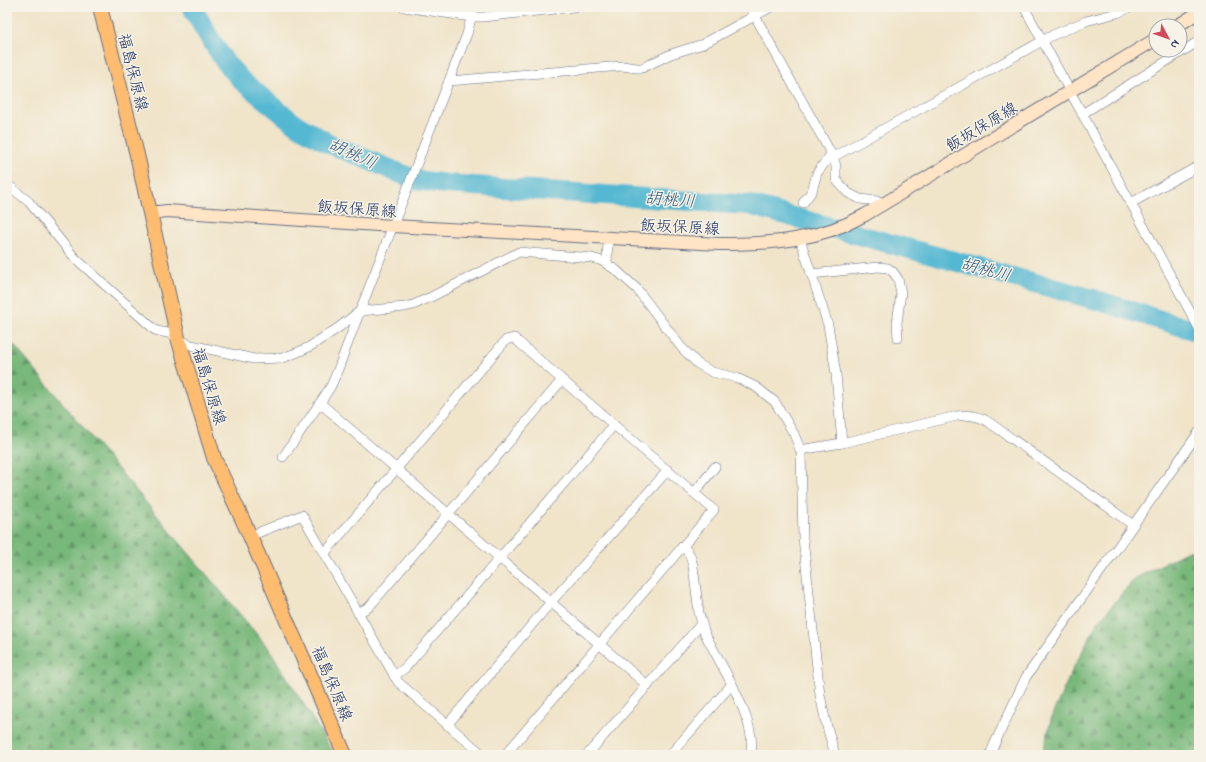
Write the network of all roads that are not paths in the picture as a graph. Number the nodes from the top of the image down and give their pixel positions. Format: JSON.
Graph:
{"nodes":[{"id":1,"x":100,"y":7,"type":"edge"},
{"id":2,"x":404,"y":7,"type":"edge"},
{"id":3,"x":474,"y":7,"type":"edge"},
{"id":4,"x":574,"y":7,"type":"edge"},
{"id":5,"x":750,"y":7,"type":"edge"},
{"id":6,"x":771,"y":7,"type":"edge"},
{"id":7,"x":1024,"y":7,"type":"edge"},
{"id":8,"x":1131,"y":7,"type":"edge"},
{"id":9,"x":1199,"y":12,"type":"edge"},
{"id":10,"x":755,"y":16,"type":"junction"},
{"id":11,"x":472,"y":17,"type":"junction"},
{"id":12,"x":1188,"y":19,"type":"edge"},
{"id":13,"x":1042,"y":41,"type":"junction"},
{"id":14,"x":1199,"y":41,"type":"edge"},
{"id":15,"x":1148,"y":44,"type":"edge"},
{"id":16,"x":449,"y":81,"type":"junction"},
{"id":17,"x":1070,"y":92,"type":"junction"},
{"id":18,"x":1082,"y":114,"type":"junction"},
{"id":19,"x":833,"y":157,"type":"junction"},
{"id":20,"x":1199,"y":166,"type":"edge"},
{"id":21,"x":7,"y":184,"type":"edge"},
{"id":22,"x":803,"y":203,"type":"dead end"},
{"id":23,"x":1131,"y":203,"type":"junction"},
{"id":24,"x":881,"y":206,"type":"junction"},
{"id":25,"x":150,"y":213,"type":"junction"},
{"id":26,"x":393,"y":226,"type":"junction"},
{"id":27,"x":608,"y":238,"type":"junction"},
{"id":28,"x":802,"y":238,"type":"junction"},
{"id":29,"x":607,"y":264,"type":"junction"},
{"id":30,"x":812,"y":274,"type":"junction"},
{"id":31,"x":360,"y":311,"type":"junction"},
{"id":32,"x":1199,"y":328,"type":"edge"},
{"id":33,"x":178,"y":338,"type":"junction"},
{"id":34,"x":898,"y":338,"type":"dead end"},
{"id":35,"x":562,"y":380,"type":"junction"},
{"id":36,"x":320,"y":403,"type":"junction"},
{"id":37,"x":614,"y":425,"type":"junction"},
{"id":38,"x":1199,"y":432,"type":"edge"},
{"id":39,"x":842,"y":443,"type":"junction"},
{"id":40,"x":800,"y":450,"type":"junction"},
{"id":41,"x":282,"y":457,"type":"dead end"},
{"id":42,"x":715,"y":467,"type":"dead end"},
{"id":43,"x":396,"y":469,"type":"junction"},
{"id":44,"x":668,"y":470,"type":"junction"},
{"id":45,"x":694,"y":492,"type":"junction"},
{"id":46,"x":448,"y":514,"type":"junction"},
{"id":47,"x":1133,"y":525,"type":"junction"},
{"id":48,"x":250,"y":536,"type":"junction"},
{"id":49,"x":683,"y":546,"type":"junction"},
{"id":50,"x":324,"y":554,"type":"junction"},
{"id":51,"x":500,"y":558,"type":"junction"},
{"id":52,"x":551,"y":602,"type":"junction"},
{"id":53,"x":358,"y":613,"type":"junction"},
{"id":54,"x":701,"y":624,"type":"junction"},
{"id":55,"x":600,"y":645,"type":"junction"},
{"id":56,"x":394,"y":676,"type":"junction"},
{"id":57,"x":732,"y":684,"type":"junction"},
{"id":58,"x":648,"y":686,"type":"junction"},
{"id":59,"x":447,"y":725,"type":"junction"},
{"id":60,"x":345,"y":755,"type":"edge"},
{"id":61,"x":483,"y":755,"type":"edge"},
{"id":62,"x":505,"y":755,"type":"edge"},
{"id":63,"x":587,"y":755,"type":"edge"},
{"id":64,"x":670,"y":755,"type":"edge"},
{"id":65,"x":750,"y":755,"type":"edge"},
{"id":66,"x":835,"y":755,"type":"edge"},
{"id":67,"x":990,"y":755,"type":"edge"}],
"edges":[{"from":1,"to":25,"type":"main road","name":"福島保原線"},
{"from":2,"to":11,"type":"street"},
{"from":3,"to":11,"type":"street"},
{"from":4,"to":11,"type":"street"},
{"from":5,"to":10,"type":"street"},
{"from":6,"to":10,"type":"street"},
{"from":7,"to":13,"type":"street"},
{"from":8,"to":13,"type":"street"},
{"from":9,"to":12,"type":"main road"},
{"from":10,"to":16,"type":"street"},
{"from":10,"to":19,"type":"street"},
{"from":11,"to":16,"type":"street"},
{"from":13,"to":17,"type":"street"},
{"from":13,"to":19,"type":"street"},
{"from":14,"to":18,"type":"street"},
{"from":15,"to":17,"type":"main road","name":"飯坂保原線"},
{"from":16,"to":26,"type":"street"},
{"from":17,"to":18,"type":"street"},
{"from":17,"to":24,"type":"main road","name":"飯坂保原線"},
{"from":18,"to":23,"type":"street"},
{"from":19,"to":22,"type":"street"},
{"from":19,"to":24,"type":"street"},
{"from":20,"to":23,"type":"street"},
{"from":21,"to":33,"type":"street"},
{"from":23,"to":32,"type":"street"},
{"from":24,"to":28,"type":"main road","name":"飯坂保原線"},
{"from":25,"to":26,"type":"main road","name":"飯坂保原線"},
{"from":25,"to":33,"type":"main road","name":"福島保原線"},
{"from":26,"to":27,"type":"main road","name":"飯坂保原線"},
{"from":26,"to":31,"type":"street"},
{"from":27,"to":28,"type":"main road","name":"飯坂保原線"},
{"from":27,"to":29,"type":"street"},
{"from":28,"to":30,"type":"street"},
{"from":29,"to":31,"type":"street"},
{"from":29,"to":40,"type":"street"},
{"from":30,"to":34,"type":"street"},
{"from":30,"to":39,"type":"street"},
{"from":31,"to":33,"type":"street"},
{"from":31,"to":36,"type":"street"},
{"from":33,"to":48,"type":"main road","name":"福島保原線"},
{"from":35,"to":37,"type":"street"},
{"from":35,"to":43,"type":"street"},
{"from":35,"to":46,"type":"street"},
{"from":36,"to":41,"type":"street"},
{"from":36,"to":43,"type":"street"},
{"from":37,"to":44,"type":"street"},
{"from":37,"to":51,"type":"street"},
{"from":38,"to":47,"type":"street"},
{"from":39,"to":40,"type":"street"},
{"from":39,"to":47,"type":"street"},
{"from":40,"to":66,"type":"street"},
{"from":42,"to":45,"type":"street"},
{"from":43,"to":46,"type":"street"},
{"from":43,"to":50,"type":"street"},
{"from":44,"to":45,"type":"street"},
{"from":44,"to":52,"type":"street"},
{"from":45,"to":49,"type":"street"},
{"from":46,"to":51,"type":"street"},
{"from":46,"to":53,"type":"street"},
{"from":47,"to":67,"type":"street"},
{"from":48,"to":50,"type":"street"},
{"from":48,"to":60,"type":"main road","name":"福島保原線"},
{"from":49,"to":54,"type":"street"},
{"from":49,"to":55,"type":"street"},
{"from":50,"to":53,"type":"street"},
{"from":51,"to":52,"type":"street"},
{"from":51,"to":56,"type":"street"},
{"from":52,"to":55,"type":"street"},
{"from":52,"to":59,"type":"street"},
{"from":53,"to":56,"type":"street"},
{"from":54,"to":57,"type":"street"},
{"from":54,"to":58,"type":"street"},
{"from":55,"to":58,"type":"street"},
{"from":55,"to":62,"type":"street"},
{"from":56,"to":59,"type":"street"},
{"from":57,"to":64,"type":"street"},
{"from":57,"to":65,"type":"street"},
{"from":58,"to":63,"type":"street"},
{"from":59,"to":61,"type":"street"}]}
